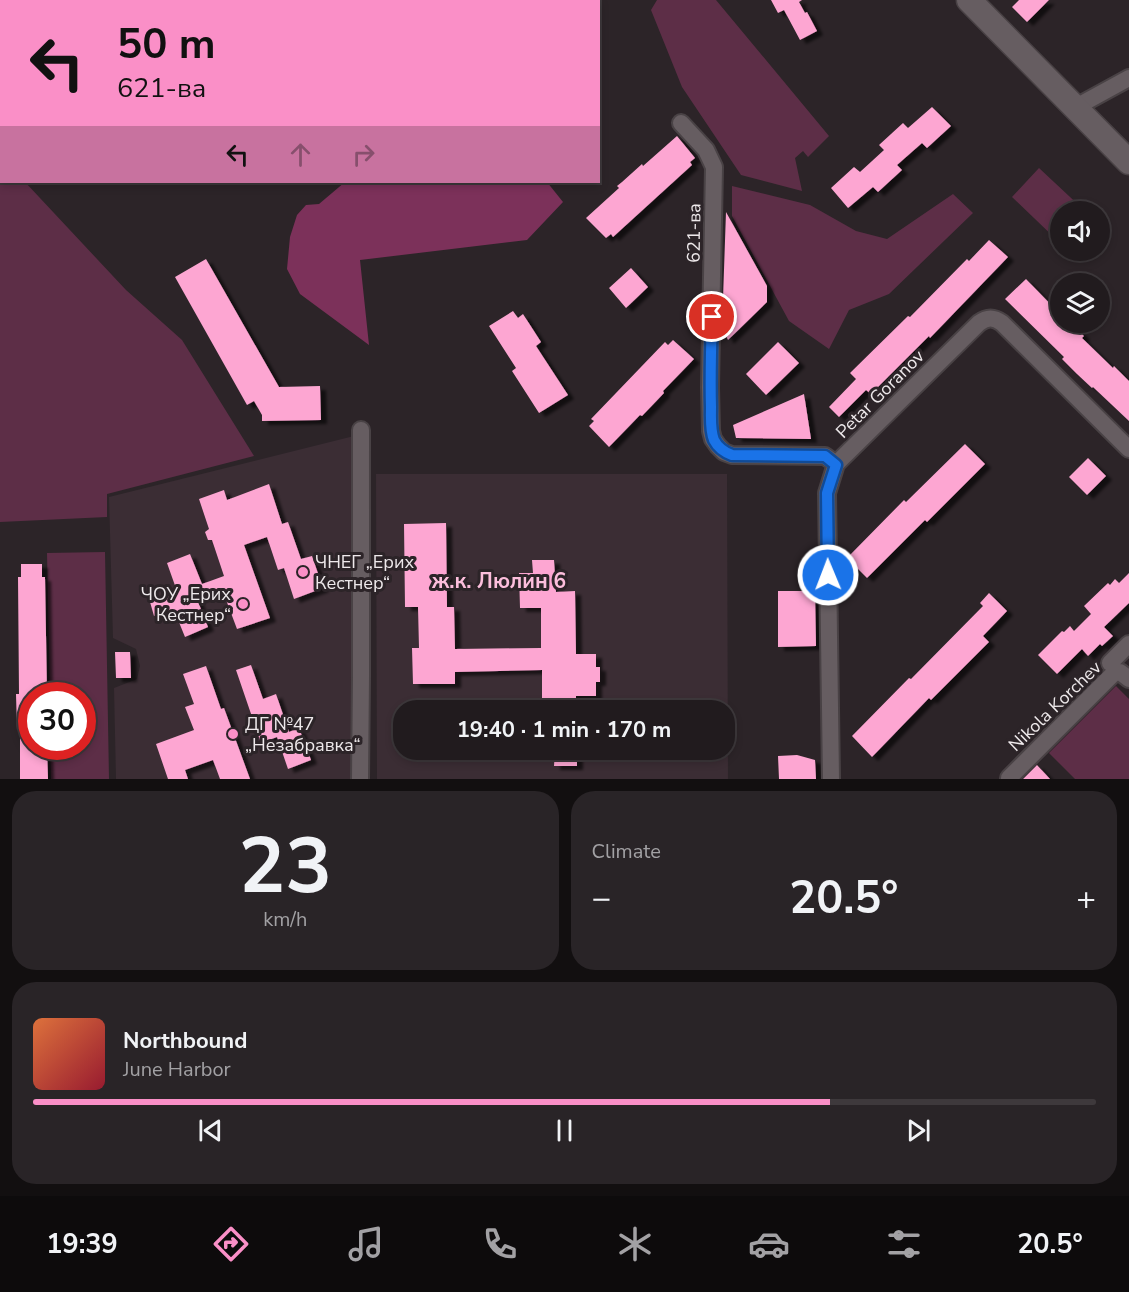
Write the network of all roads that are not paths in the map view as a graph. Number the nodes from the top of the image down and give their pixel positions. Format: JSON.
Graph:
{"nodes":[{"id":1,"x":969,"y":0,"type":"edge"},
{"id":2,"x":1129,"y":78,"type":"edge"},
{"id":3,"x":1076,"y":107,"type":"junction"},
{"id":4,"x":681,"y":123,"type":"dead end"},
{"id":5,"x":1129,"y":162,"type":"edge"},
{"id":6,"x":361,"y":430,"type":"dead end"},
{"id":7,"x":1129,"y":449,"type":"edge"},
{"id":8,"x":836,"y":465,"type":"junction"},
{"id":9,"x":1129,"y":644,"type":"edge"},
{"id":10,"x":1110,"y":663,"type":"dead end"},
{"id":11,"x":1129,"y":679,"type":"edge"},
{"id":12,"x":1009,"y":778,"type":"edge"},
{"id":13,"x":360,"y":779,"type":"edge"},
{"id":14,"x":831,"y":779,"type":"edge"}],
"edges":[{"from":1,"to":3,"type":"main road"},
{"from":2,"to":3,"type":"street"},
{"from":3,"to":5,"type":"main road"},
{"from":4,"to":8,"type":"street","name":"621-ва"},
{"from":6,"to":13,"type":"street"},
{"from":7,"to":8,"type":"street","name":"Petar Goranov"},
{"from":8,"to":14,"type":"street","name":"Petar Goranov"},
{"from":9,"to":10,"type":"street","name":"Nikola Korchev"},
{"from":11,"to":12,"type":"street","name":"Nikola Korchev"}]}
